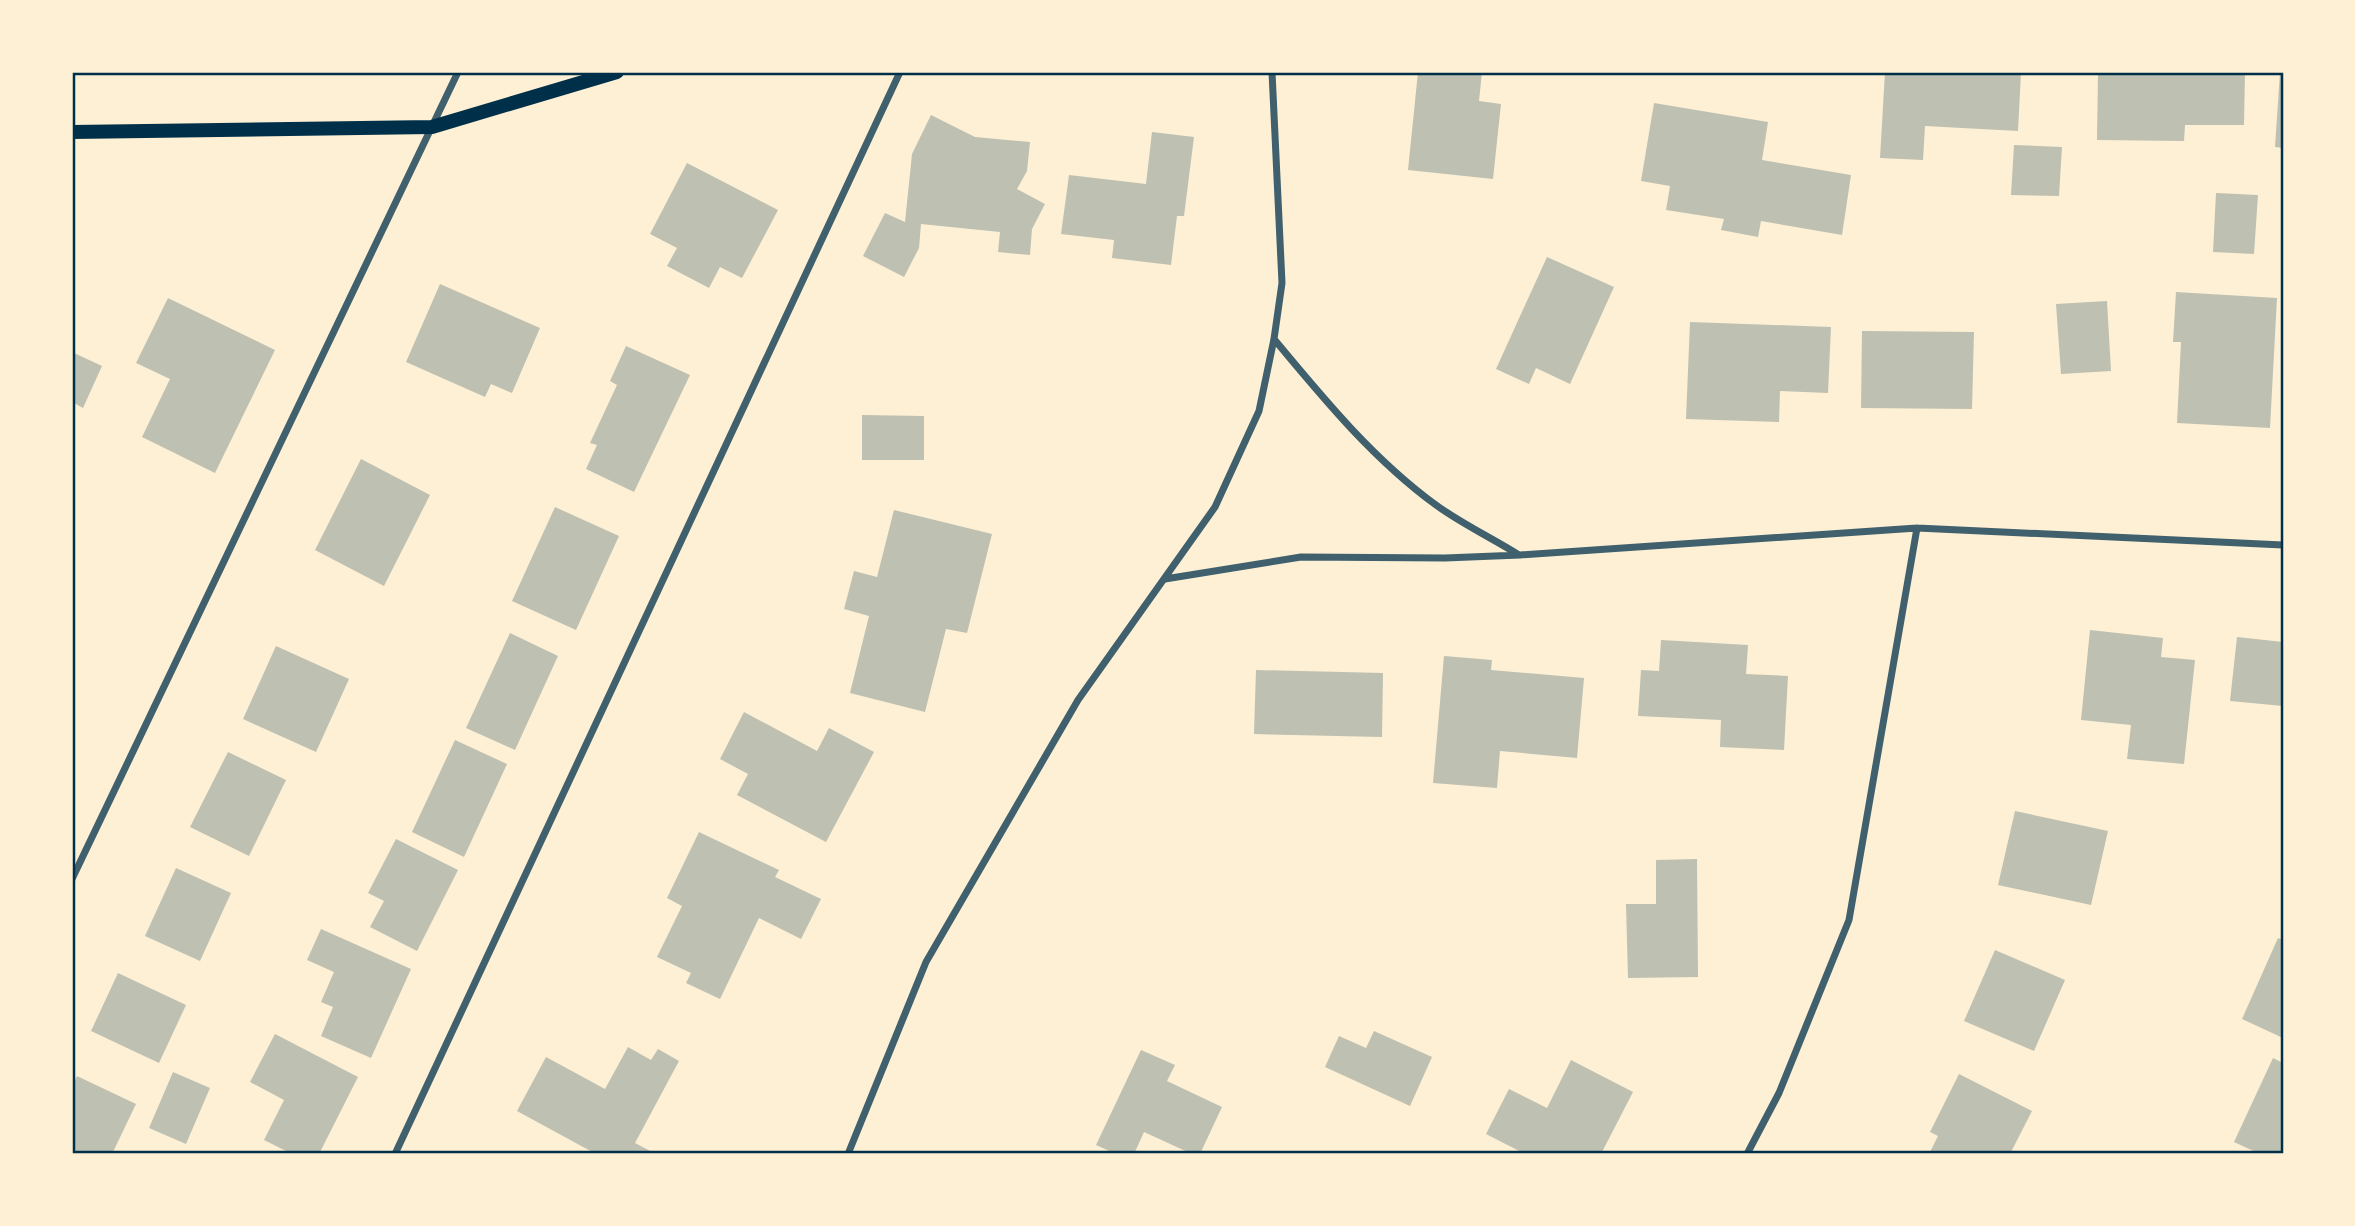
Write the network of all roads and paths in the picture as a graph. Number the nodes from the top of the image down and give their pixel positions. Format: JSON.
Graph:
{"nodes":[{"id":1,"x":458,"y":72,"type":"edge"},
{"id":2,"x":617,"y":72,"type":"edge"},
{"id":3,"x":900,"y":72,"type":"edge"},
{"id":4,"x":1272,"y":72,"type":"edge"},
{"id":5,"x":432,"y":127,"type":"junction"},
{"id":6,"x":72,"y":132,"type":"edge"},
{"id":7,"x":1275,"y":339,"type":"junction"},
{"id":8,"x":1917,"y":528,"type":"junction"},
{"id":9,"x":2283,"y":545,"type":"edge"},
{"id":10,"x":1520,"y":555,"type":"junction"},
{"id":11,"x":1165,"y":579,"type":"junction"},
{"id":12,"x":72,"y":879,"type":"edge"},
{"id":13,"x":395,"y":1154,"type":"edge"},
{"id":14,"x":848,"y":1154,"type":"edge"},
{"id":15,"x":1747,"y":1154,"type":"edge"}],
"edges":[{"from":1,"to":5,"type":"street"},
{"from":2,"to":5,"type":"main road"},
{"from":3,"to":13,"type":"street"},
{"from":4,"to":7,"type":"street"},
{"from":5,"to":6,"type":"main road"},
{"from":5,"to":12,"type":"street"},
{"from":7,"to":10,"type":"street"},
{"from":7,"to":11,"type":"street"},
{"from":8,"to":9,"type":"street"},
{"from":8,"to":10,"type":"street"},
{"from":8,"to":15,"type":"street"},
{"from":10,"to":11,"type":"street"},
{"from":11,"to":14,"type":"street"}]}
